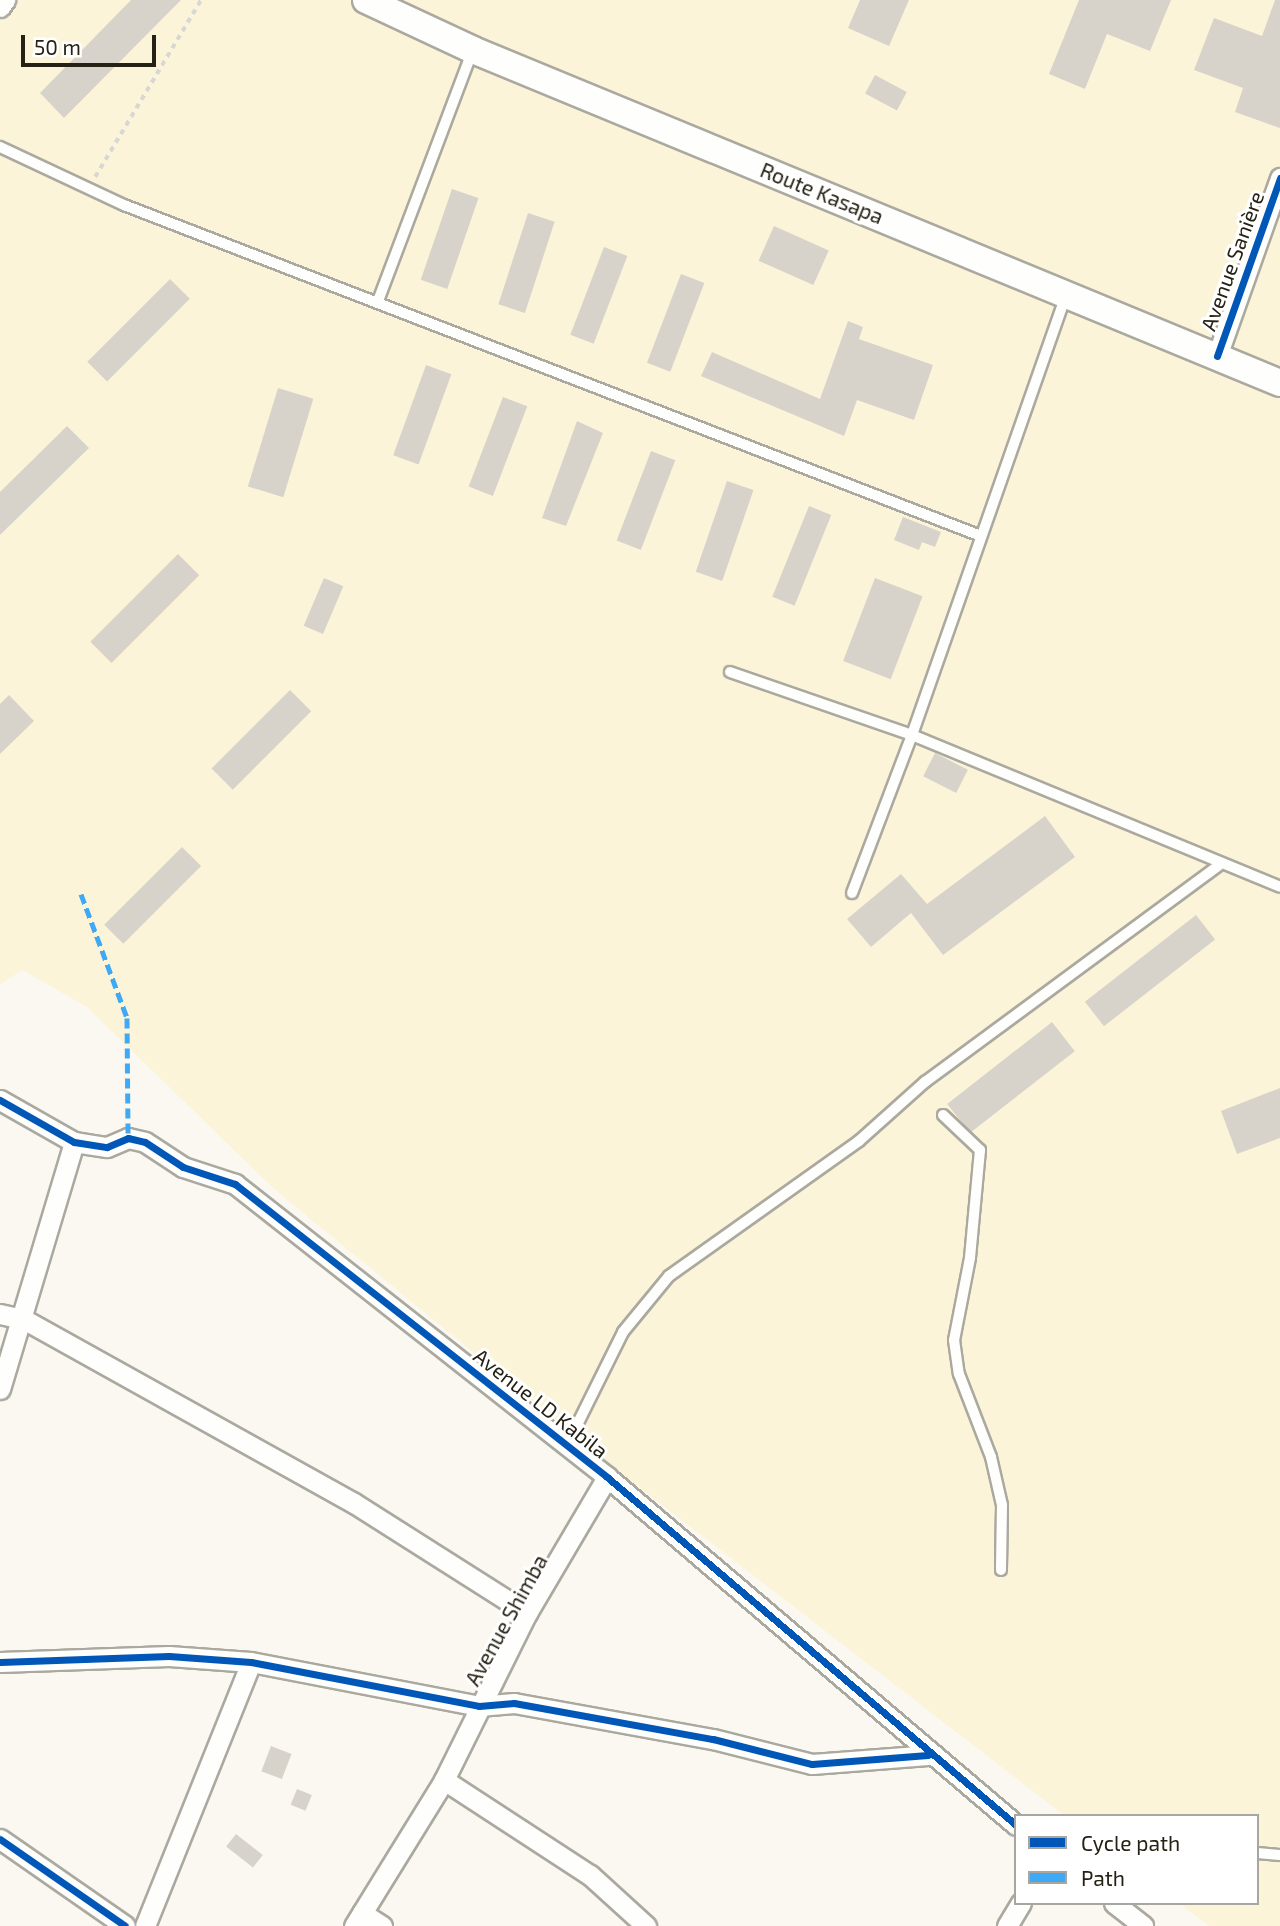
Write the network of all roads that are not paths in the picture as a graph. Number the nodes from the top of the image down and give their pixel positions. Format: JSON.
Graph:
{"nodes":[{"id":1,"x":5,"y":0,"type":"edge"},
{"id":2,"x":366,"y":0,"type":"edge"},
{"id":3,"x":0,"y":7,"type":"edge"},
{"id":4,"x":473,"y":50,"type":"junction"},
{"id":5,"x":0,"y":147,"type":"edge"},
{"id":6,"x":1280,"y":178,"type":"edge"},
{"id":7,"x":1067,"y":294,"type":"junction"},
{"id":8,"x":379,"y":302,"type":"junction"},
{"id":9,"x":1217,"y":356,"type":"junction"},
{"id":10,"x":1280,"y":383,"type":"edge"},
{"id":11,"x":981,"y":536,"type":"junction"},
{"id":12,"x":730,"y":672,"type":"dead end"},
{"id":13,"x":912,"y":736,"type":"junction"},
{"id":14,"x":1219,"y":865,"type":"junction"},
{"id":15,"x":1280,"y":887,"type":"edge"},
{"id":16,"x":852,"y":893,"type":"dead end"},
{"id":17,"x":0,"y":1100,"type":"edge"},
{"id":18,"x":943,"y":1115,"type":"dead end"},
{"id":19,"x":74,"y":1143,"type":"junction"},
{"id":20,"x":0,"y":1314,"type":"edge"},
{"id":21,"x":25,"y":1320,"type":"junction"},
{"id":22,"x":0,"y":1389,"type":"edge"},
{"id":23,"x":567,"y":1445,"type":"junction"},
{"id":24,"x":607,"y":1477,"type":"junction"},
{"id":25,"x":1001,"y":1570,"type":"dead end"},
{"id":26,"x":527,"y":1613,"type":"junction"},
{"id":27,"x":0,"y":1662,"type":"edge"},
{"id":28,"x":251,"y":1662,"type":"junction"},
{"id":29,"x":479,"y":1706,"type":"junction"},
{"id":30,"x":928,"y":1755,"type":"junction"},
{"id":31,"x":444,"y":1780,"type":"junction"},
{"id":32,"x":1014,"y":1823,"type":"edge"},
{"id":33,"x":0,"y":1839,"type":"edge"},
{"id":34,"x":1259,"y":1853,"type":"edge"},
{"id":35,"x":1280,"y":1855,"type":"edge"},
{"id":36,"x":1020,"y":1905,"type":"edge"},
{"id":37,"x":1117,"y":1905,"type":"edge"},
{"id":38,"x":358,"y":1920,"type":"edge"},
{"id":39,"x":125,"y":1926,"type":"edge"},
{"id":40,"x":145,"y":1926,"type":"edge"},
{"id":41,"x":382,"y":1926,"type":"edge"},
{"id":42,"x":646,"y":1926,"type":"edge"},
{"id":43,"x":1007,"y":1926,"type":"edge"},
{"id":44,"x":1143,"y":1926,"type":"edge"}],
"edges":[{"from":1,"to":3,"type":"street"},
{"from":2,"to":4,"type":"main road","name":"Route Kasapa"},
{"from":4,"to":7,"type":"main road","name":"Route Kasapa"},
{"from":4,"to":8,"type":"lane"},
{"from":5,"to":8,"type":"lane"},
{"from":6,"to":9,"type":"street","name":"Avenue Sanière"},
{"from":7,"to":9,"type":"main road","name":"Route Kasapa"},
{"from":7,"to":11,"type":"lane"},
{"from":8,"to":11,"type":"lane"},
{"from":9,"to":10,"type":"main road","name":"Route Kasapa"},
{"from":11,"to":13,"type":"lane"},
{"from":12,"to":13,"type":"lane"},
{"from":13,"to":14,"type":"lane"},
{"from":13,"to":16,"type":"lane"},
{"from":14,"to":15,"type":"lane"},
{"from":14,"to":23,"type":"lane"},
{"from":17,"to":19,"type":"street","name":"Avenue LD Kabila"},
{"from":18,"to":25,"type":"lane"},
{"from":19,"to":21,"type":"street"},
{"from":19,"to":23,"type":"street","name":"Avenue LD Kabila"},
{"from":20,"to":21,"type":"street"},
{"from":21,"to":22,"type":"street"},
{"from":21,"to":26,"type":"street"},
{"from":23,"to":24,"type":"street","name":"Avenue LD Kabila"},
{"from":24,"to":26,"type":"street","name":"Avenue Shimba"},
{"from":24,"to":30,"type":"street","name":"Avenue LD Kabila"},
{"from":26,"to":29,"type":"street","name":"Avenue Shimba"},
{"from":27,"to":28,"type":"street"},
{"from":28,"to":29,"type":"street"},
{"from":28,"to":40,"type":"street"},
{"from":29,"to":30,"type":"street"},
{"from":29,"to":31,"type":"street","name":"Avenue Shimba"},
{"from":30,"to":32,"type":"street","name":"Avenue LD Kabila"},
{"from":31,"to":38,"type":"street","name":"Avenue Shimba"},
{"from":31,"to":42,"type":"street"},
{"from":33,"to":39,"type":"street"},
{"from":34,"to":35,"type":"lane"},
{"from":36,"to":43,"type":"street"},
{"from":37,"to":44,"type":"street"},
{"from":38,"to":41,"type":"street"}]}
